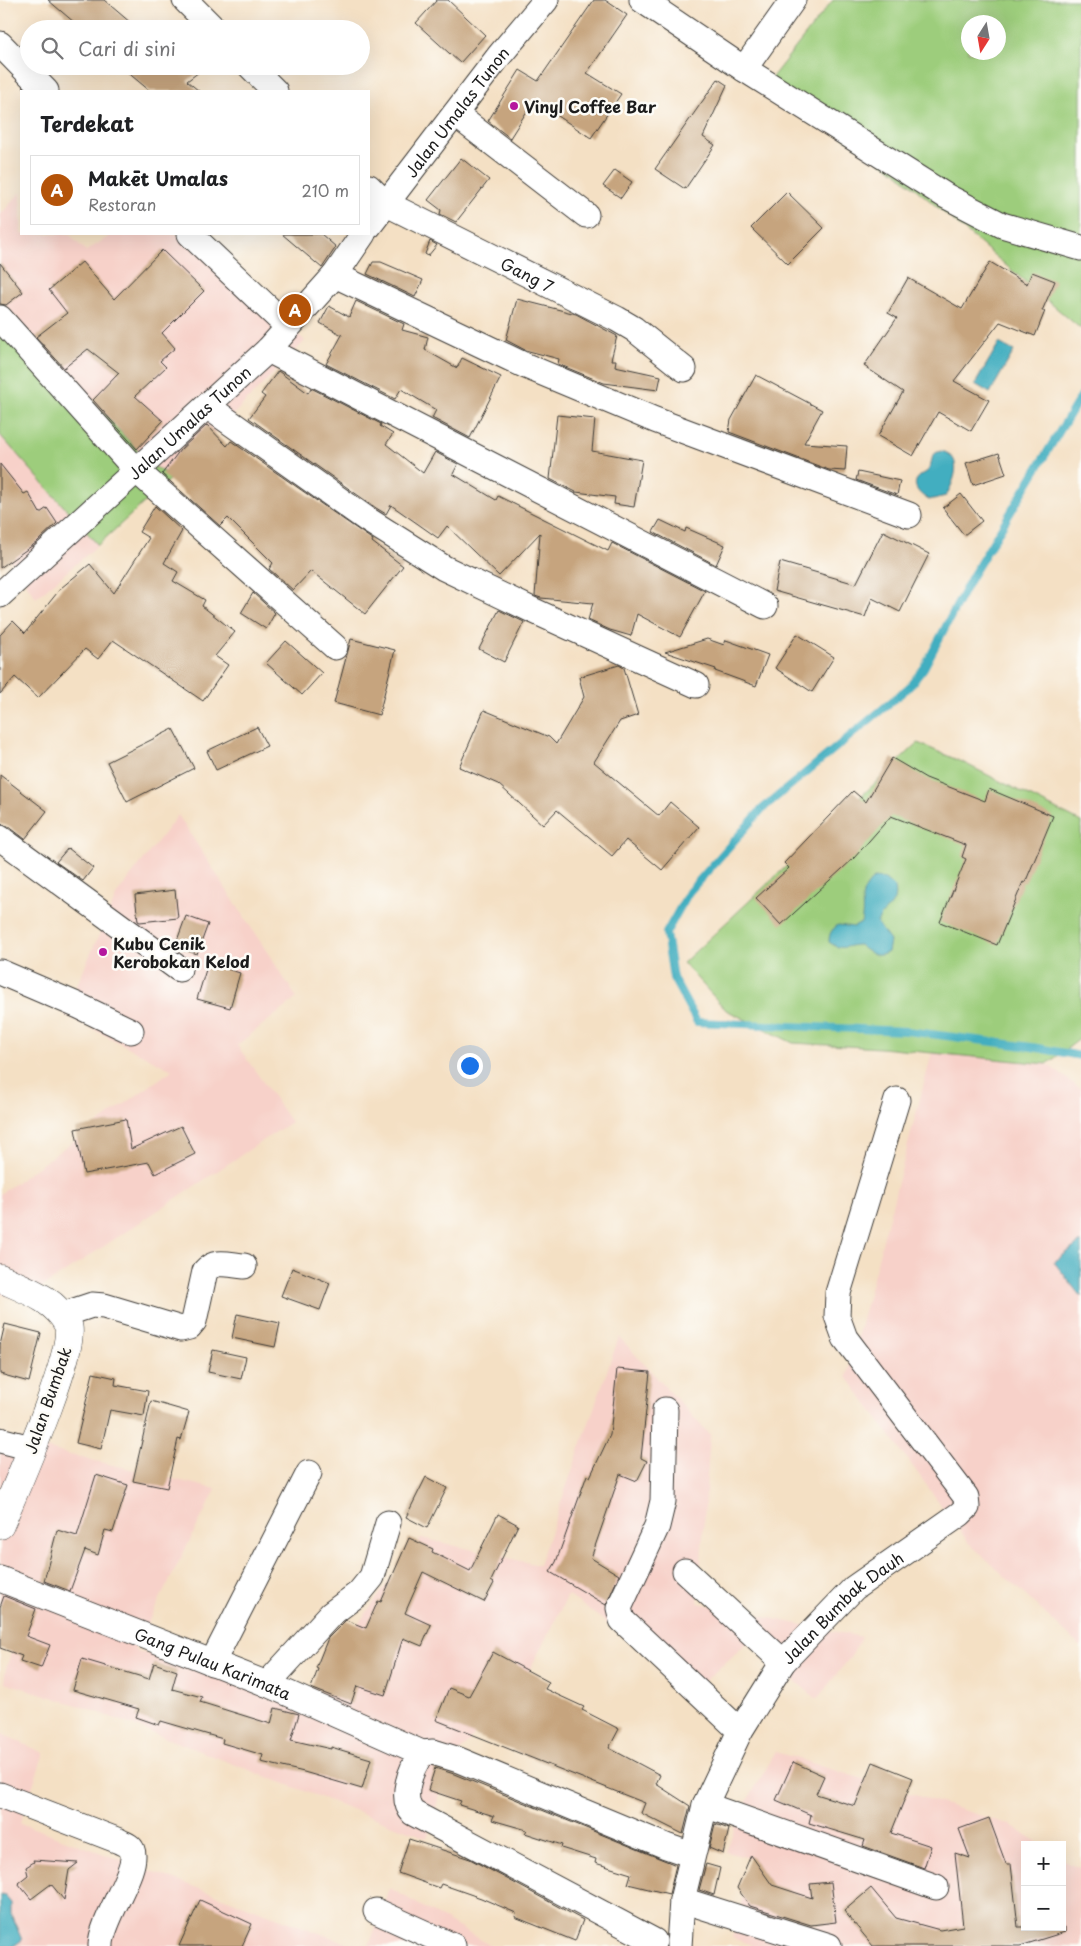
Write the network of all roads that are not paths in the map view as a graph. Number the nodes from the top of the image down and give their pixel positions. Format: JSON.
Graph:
{"nodes":[{"id":1,"x":185,"y":0,"type":"edge"},
{"id":2,"x":546,"y":0,"type":"edge"},
{"id":3,"x":642,"y":0,"type":"edge"},
{"id":4,"x":793,"y":0,"type":"edge"},
{"id":5,"x":205,"y":20,"type":"edge"},
{"id":6,"x":0,"y":44,"type":"edge"},
{"id":7,"x":20,"y":64,"type":"edge"},
{"id":8,"x":744,"y":69,"type":"junction"},
{"id":9,"x":30,"y":75,"type":"edge"},
{"id":10,"x":259,"y":75,"type":"edge"},
{"id":11,"x":45,"y":90,"type":"edge"},
{"id":12,"x":274,"y":90,"type":"edge"},
{"id":13,"x":455,"y":114,"type":"junction"},
{"id":14,"x":377,"y":195,"type":"edge"},
{"id":15,"x":586,"y":215,"type":"dead end"},
{"id":16,"x":370,"y":222,"type":"edge"},
{"id":17,"x":191,"y":235,"type":"edge"},
{"id":18,"x":362,"y":235,"type":"edge"},
{"id":19,"x":1081,"y":248,"type":"edge"},
{"id":20,"x":335,"y":275,"type":"junction"},
{"id":21,"x":0,"y":318,"type":"edge"},
{"id":22,"x":288,"y":327,"type":"junction"},
{"id":23,"x":268,"y":350,"type":"junction"},
{"id":24,"x":684,"y":369,"type":"dead end"},
{"id":25,"x":207,"y":406,"type":"junction"},
{"id":26,"x":137,"y":471,"type":"junction"},
{"id":27,"x":909,"y":515,"type":"dead end"},
{"id":28,"x":0,"y":595,"type":"edge"},
{"id":29,"x":765,"y":606,"type":"dead end"},
{"id":30,"x":335,"y":647,"type":"dead end"},
{"id":31,"x":696,"y":685,"type":"dead end"},
{"id":32,"x":0,"y":838,"type":"edge"},
{"id":33,"x":179,"y":969,"type":"dead end"},
{"id":34,"x":0,"y":972,"type":"edge"},
{"id":35,"x":131,"y":1031,"type":"dead end"},
{"id":36,"x":897,"y":1100,"type":"dead end"},
{"id":37,"x":244,"y":1266,"type":"dead end"},
{"id":38,"x":0,"y":1278,"type":"edge"},
{"id":39,"x":62,"y":1315,"type":"junction"},
{"id":40,"x":664,"y":1410,"type":"dead end"},
{"id":41,"x":0,"y":1440,"type":"edge"},
{"id":42,"x":31,"y":1448,"type":"junction"},
{"id":43,"x":309,"y":1473,"type":"dead end"},
{"id":44,"x":388,"y":1523,"type":"dead end"},
{"id":45,"x":0,"y":1525,"type":"edge"},
{"id":46,"x":685,"y":1571,"type":"dead end"},
{"id":47,"x":0,"y":1579,"type":"edge"},
{"id":48,"x":212,"y":1662,"type":"junction"},
{"id":49,"x":784,"y":1662,"type":"junction"},
{"id":50,"x":267,"y":1684,"type":"junction"},
{"id":51,"x":740,"y":1731,"type":"junction"},
{"id":52,"x":422,"y":1753,"type":"junction"},
{"id":53,"x":0,"y":1795,"type":"edge"},
{"id":54,"x":705,"y":1805,"type":"junction"},
{"id":55,"x":692,"y":1855,"type":"junction"},
{"id":56,"x":936,"y":1887,"type":"dead end"},
{"id":57,"x":682,"y":1900,"type":"junction"},
{"id":58,"x":376,"y":1911,"type":"dead end"},
{"id":59,"x":654,"y":1941,"type":"dead end"},
{"id":60,"x":101,"y":1946,"type":"edge"},
{"id":61,"x":453,"y":1946,"type":"edge"},
{"id":62,"x":679,"y":1946,"type":"edge"},
{"id":63,"x":829,"y":1946,"type":"edge"}],
"edges":[{"from":1,"to":5,"type":"street"},
{"from":2,"to":13,"type":"street","name":"Jalan Umalas Tunon"},
{"from":3,"to":8,"type":"street"},
{"from":4,"to":8,"type":"street"},
{"from":6,"to":7,"type":"street"},
{"from":8,"to":19,"type":"street"},
{"from":9,"to":11,"type":"street"},
{"from":10,"to":12,"type":"street"},
{"from":13,"to":14,"type":"street","name":"Jalan Umalas Tunon"},
{"from":13,"to":15,"type":"street"},
{"from":14,"to":16,"type":"street","name":"Jalan Umalas Tunon"},
{"from":14,"to":24,"type":"street","name":"Gang 7"},
{"from":17,"to":22,"type":"street"},
{"from":18,"to":20,"type":"street","name":"Jalan Umalas Tunon"},
{"from":20,"to":22,"type":"street","name":"Jalan Umalas Tunon"},
{"from":20,"to":27,"type":"street"},
{"from":21,"to":26,"type":"street"},
{"from":22,"to":23,"type":"street","name":"Jalan Umalas Tunon"},
{"from":23,"to":25,"type":"street","name":"Jalan Umalas Tunon"},
{"from":23,"to":29,"type":"street"},
{"from":25,"to":26,"type":"street","name":"Jalan Umalas Tunon"},
{"from":25,"to":31,"type":"street"},
{"from":26,"to":28,"type":"street","name":"Jalan Umalas Tunon"},
{"from":26,"to":30,"type":"street"},
{"from":32,"to":33,"type":"street"},
{"from":34,"to":35,"type":"street"},
{"from":36,"to":49,"type":"street","name":"Jalan Bumbak Dauh"},
{"from":37,"to":39,"type":"street"},
{"from":38,"to":39,"type":"street"},
{"from":39,"to":42,"type":"street","name":"Jalan Bumbak"},
{"from":40,"to":51,"type":"street"},
{"from":41,"to":42,"type":"street"},
{"from":42,"to":45,"type":"street","name":"Jalan Bumbak"},
{"from":43,"to":48,"type":"street"},
{"from":44,"to":50,"type":"street"},
{"from":46,"to":49,"type":"street"},
{"from":47,"to":48,"type":"street","name":"Gang Pulau Karimata"},
{"from":48,"to":50,"type":"street","name":"Gang Pulau Karimata"},
{"from":49,"to":51,"type":"street","name":"Jalan Bumbak Dauh"},
{"from":50,"to":52,"type":"street","name":"Gang Pulau Karimata"},
{"from":51,"to":54,"type":"street","name":"Jalan Bumbak Dauh"},
{"from":52,"to":55,"type":"street","name":"Gang Pulau Karimata"},
{"from":52,"to":59,"type":"street"},
{"from":53,"to":60,"type":"street"},
{"from":54,"to":55,"type":"street","name":"Jalan Bumbak Dauh"},
{"from":54,"to":56,"type":"street"},
{"from":55,"to":57,"type":"street","name":"Jalan Bumbak Dauh"},
{"from":57,"to":62,"type":"street","name":"Jalan Bumbak Dauh"},
{"from":57,"to":63,"type":"street"},
{"from":58,"to":61,"type":"street"}]}
